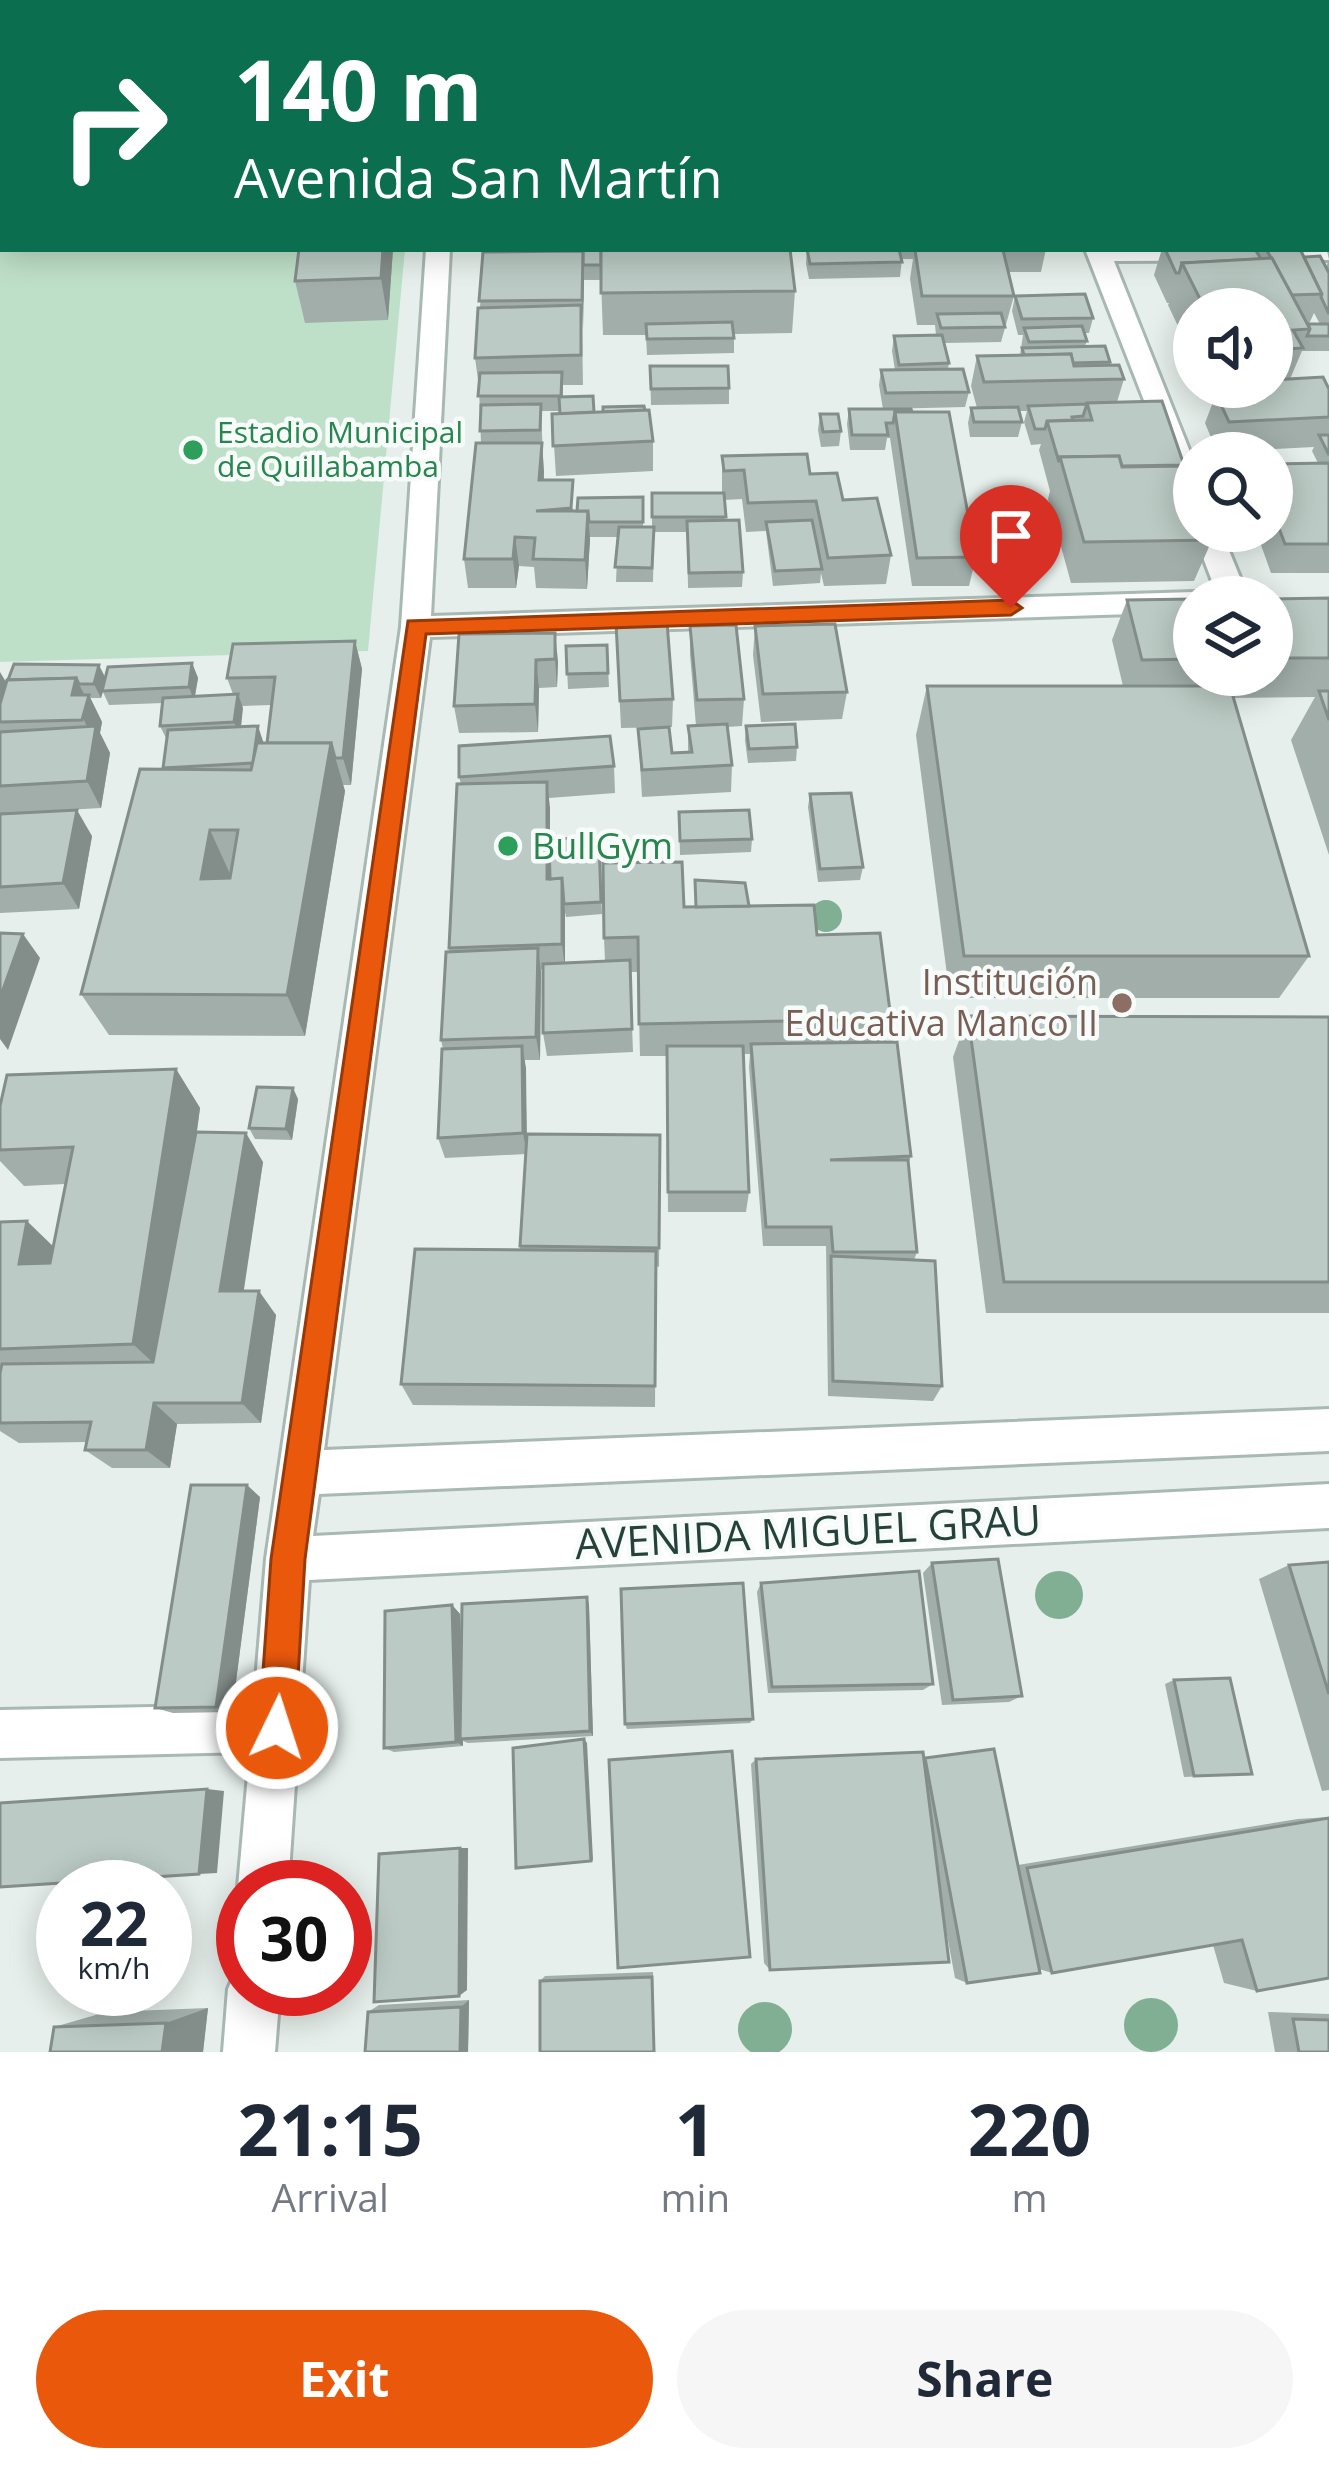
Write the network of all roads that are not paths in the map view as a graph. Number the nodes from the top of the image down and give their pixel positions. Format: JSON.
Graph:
{"nodes":[{"id":1,"x":438,"y":252,"type":"edge"},
{"id":2,"x":1098,"y":252,"type":"edge"},
{"id":3,"x":1329,"y":253,"type":"edge"},
{"id":4,"x":1173,"y":443,"type":"edge"},
{"id":5,"x":1173,"y":603,"type":"edge"},
{"id":6,"x":416,"y":627,"type":"junction"},
{"id":7,"x":1329,"y":1430,"type":"edge"},
{"id":8,"x":301,"y":1473,"type":"junction"},
{"id":9,"x":1329,"y":1506,"type":"edge"},
{"id":10,"x":288,"y":1559,"type":"junction"},
{"id":11,"x":277,"y":1728,"type":"junction"},
{"id":12,"x":0,"y":1734,"type":"edge"},
{"id":13,"x":265,"y":1860,"type":"edge"},
{"id":14,"x":252,"y":2016,"type":"edge"},
{"id":15,"x":249,"y":2052,"type":"edge"}],
"edges":[{"from":1,"to":6,"type":"street"},
{"from":2,"to":3,"type":"street"},
{"from":2,"to":4,"type":"street"},
{"from":5,"to":6,"type":"street"},
{"from":6,"to":8,"type":"street"},
{"from":7,"to":8,"type":"street","name":"AVENIDA MIGUEL GRAU"},
{"from":8,"to":10,"type":"street"},
{"from":9,"to":10,"type":"street","name":"AVENIDA MIGUEL GRAU"},
{"from":10,"to":11,"type":"street"},
{"from":11,"to":12,"type":"street"},
{"from":11,"to":13,"type":"street"},
{"from":14,"to":15,"type":"street"}]}
